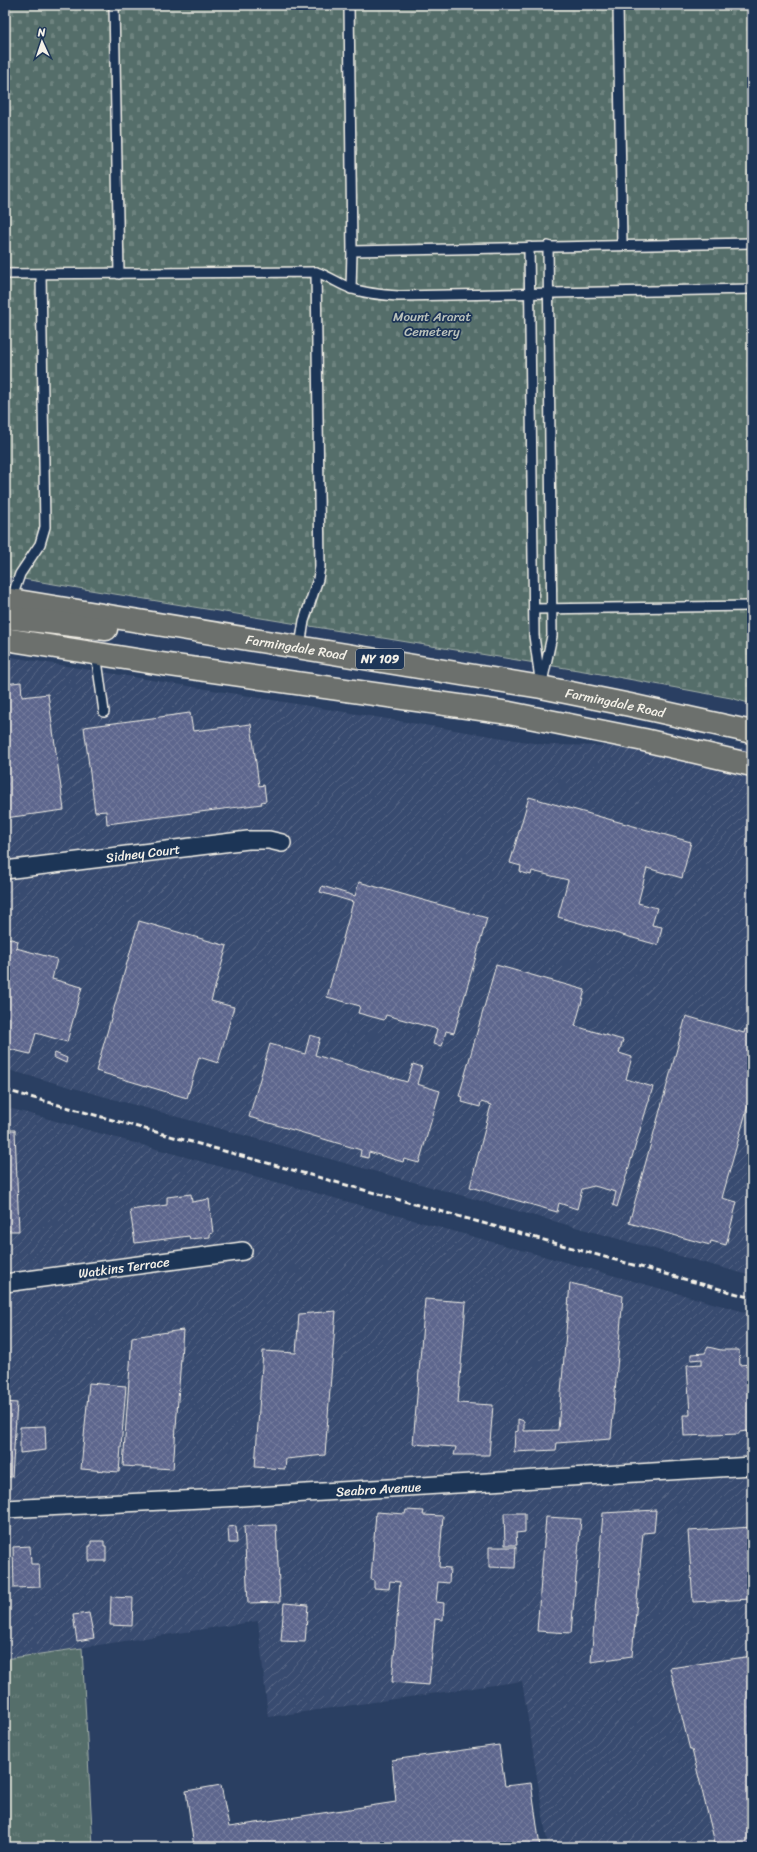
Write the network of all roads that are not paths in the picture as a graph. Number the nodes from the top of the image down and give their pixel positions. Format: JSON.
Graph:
{"nodes":[{"id":1,"x":114,"y":5,"type":"edge"},
{"id":2,"x":349,"y":5,"type":"edge"},
{"id":3,"x":618,"y":5,"type":"edge"},
{"id":4,"x":752,"y":243,"type":"edge"},
{"id":5,"x":622,"y":244,"type":"junction"},
{"id":6,"x":548,"y":246,"type":"junction"},
{"id":7,"x":529,"y":247,"type":"junction"},
{"id":8,"x":352,"y":251,"type":"junction"},
{"id":9,"x":316,"y":272,"type":"junction"},
{"id":10,"x":5,"y":274,"type":"edge"},
{"id":11,"x":41,"y":274,"type":"junction"},
{"id":12,"x":119,"y":274,"type":"junction"},
{"id":13,"x":351,"y":289,"type":"junction"},
{"id":14,"x":752,"y":290,"type":"edge"},
{"id":15,"x":529,"y":293,"type":"junction"},
{"id":16,"x":549,"y":293,"type":"junction"},
{"id":17,"x":7,"y":605,"type":"edge"},
{"id":18,"x":752,"y":606,"type":"edge"},
{"id":19,"x":534,"y":609,"type":"junction"},
{"id":20,"x":552,"y":609,"type":"junction"},
{"id":21,"x":5,"y":639,"type":"edge"},
{"id":22,"x":300,"y":646,"type":"junction"},
{"id":23,"x":96,"y":653,"type":"junction"},
{"id":24,"x":541,"y":687,"type":"junction"},
{"id":25,"x":104,"y":712,"type":"dead end"},
{"id":26,"x":752,"y":732,"type":"edge"},
{"id":27,"x":752,"y":765,"type":"edge"},
{"id":28,"x":282,"y":842,"type":"dead end"},
{"id":29,"x":5,"y":870,"type":"edge"},
{"id":30,"x":243,"y":1251,"type":"dead end"},
{"id":31,"x":5,"y":1283,"type":"edge"},
{"id":32,"x":752,"y":1466,"type":"edge"},
{"id":33,"x":5,"y":1509,"type":"edge"}],
"edges":[{"from":1,"to":12,"type":"lane"},
{"from":2,"to":8,"type":"lane"},
{"from":3,"to":5,"type":"lane"},
{"from":4,"to":5,"type":"lane"},
{"from":5,"to":6,"type":"lane"},
{"from":6,"to":7,"type":"lane"},
{"from":6,"to":16,"type":"lane"},
{"from":7,"to":8,"type":"lane"},
{"from":7,"to":15,"type":"lane"},
{"from":8,"to":13,"type":"lane"},
{"from":9,"to":12,"type":"lane"},
{"from":9,"to":13,"type":"lane"},
{"from":9,"to":22,"type":"lane"},
{"from":10,"to":11,"type":"lane"},
{"from":11,"to":12,"type":"lane"},
{"from":11,"to":17,"type":"lane"},
{"from":13,"to":15,"type":"lane"},
{"from":14,"to":16,"type":"lane"},
{"from":15,"to":16,"type":"lane"},
{"from":15,"to":19,"type":"lane"},
{"from":16,"to":20,"type":"lane"},
{"from":17,"to":22,"type":"main road","name":"Farmingdale Road","number":"NY 109"},
{"from":18,"to":20,"type":"lane"},
{"from":19,"to":20,"type":"lane"},
{"from":19,"to":24,"type":"lane"},
{"from":20,"to":24,"type":"lane"},
{"from":21,"to":23,"type":"main road"},
{"from":22,"to":24,"type":"main road","name":"Farmingdale Road","number":"NY 109"},
{"from":23,"to":25,"type":"lane"},
{"from":23,"to":27,"type":"main road"},
{"from":24,"to":26,"type":"main road","name":"Farmingdale Road","number":"NY 109"},
{"from":28,"to":29,"type":"street","name":"Sidney Court"},
{"from":30,"to":31,"type":"street","name":"Watkins Terrace"},
{"from":32,"to":33,"type":"street","name":"Seabro Avenue"}]}
